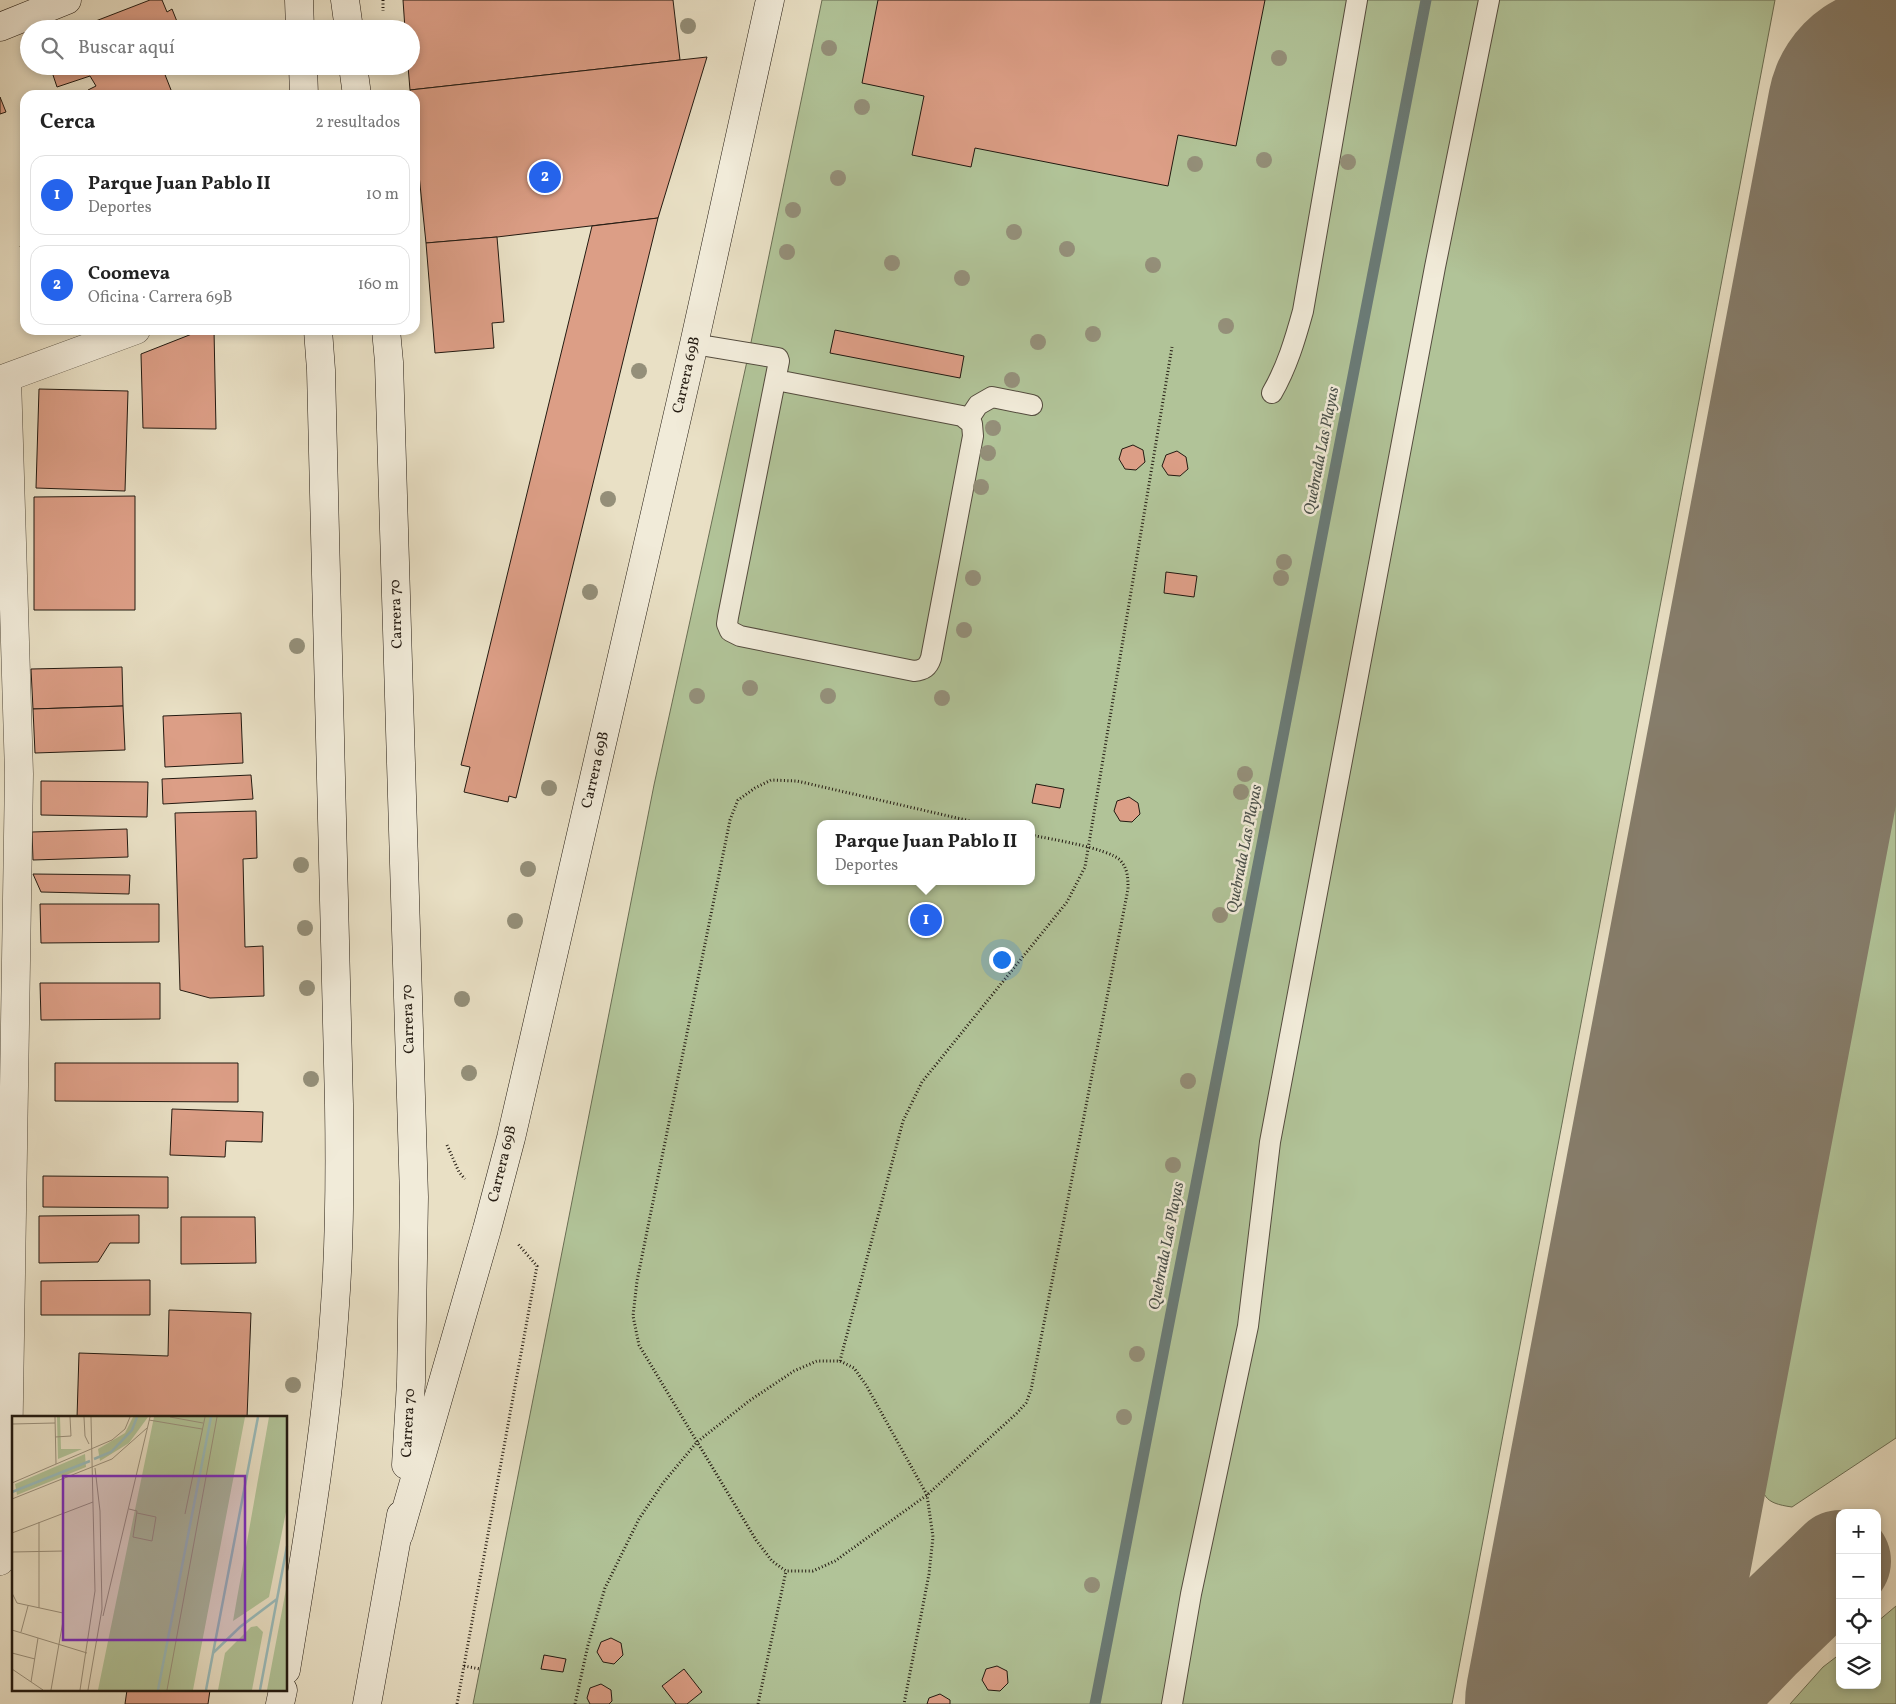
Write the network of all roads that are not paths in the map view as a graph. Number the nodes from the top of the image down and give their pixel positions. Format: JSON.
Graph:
{"nodes":[{"id":1,"x":67,"y":0,"type":"edge"},
{"id":2,"x":299,"y":0,"type":"edge"},
{"id":3,"x":345,"y":0,"type":"edge"},
{"id":4,"x":770,"y":0,"type":"edge"},
{"id":5,"x":1357,"y":0,"type":"edge"},
{"id":6,"x":1489,"y":0,"type":"edge"},
{"id":7,"x":300,"y":20,"type":"edge"},
{"id":8,"x":348,"y":20,"type":"edge"},
{"id":9,"x":0,"y":27,"type":"edge"},
{"id":10,"x":303,"y":75,"type":"edge"},
{"id":11,"x":354,"y":75,"type":"edge"},
{"id":12,"x":304,"y":90,"type":"edge"},
{"id":13,"x":356,"y":90,"type":"edge"},
{"id":14,"x":123,"y":335,"type":"edge"},
{"id":15,"x":318,"y":335,"type":"edge"},
{"id":16,"x":386,"y":335,"type":"edge"},
{"id":17,"x":694,"y":344,"type":"junction"},
{"id":18,"x":4,"y":379,"type":"edge"},
{"id":19,"x":776,"y":380,"type":"junction"},
{"id":20,"x":1272,"y":393,"type":"dead end"},
{"id":21,"x":1032,"y":405,"type":"dead end"},
{"id":22,"x":968,"y":420,"type":"junction"},
{"id":23,"x":9,"y":773,"type":"edge"},
{"id":24,"x":4,"y":1414,"type":"edge"},
{"id":25,"x":399,"y":1534,"type":"junction"},
{"id":26,"x":0,"y":1561,"type":"edge"},
{"id":27,"x":288,"y":1657,"type":"edge"},
{"id":28,"x":367,"y":1704,"type":"edge"},
{"id":29,"x":1172,"y":1704,"type":"edge"}],
"edges":[{"from":1,"to":9,"type":"street"},
{"from":2,"to":7,"type":"street"},
{"from":3,"to":8,"type":"street"},
{"from":4,"to":17,"type":"street","name":"Carrera 69B"},
{"from":5,"to":20,"type":"lane"},
{"from":6,"to":29,"type":"lane"},
{"from":10,"to":12,"type":"street"},
{"from":11,"to":13,"type":"street"},
{"from":14,"to":18,"type":"street"},
{"from":15,"to":27,"type":"street"},
{"from":16,"to":25,"type":"street","name":"Carrera 70"},
{"from":17,"to":19,"type":"lane"},
{"from":17,"to":25,"type":"street","name":"Carrera 69B"},
{"from":18,"to":23,"type":"street"},
{"from":19,"to":22,"type":"lane"},
{"from":19,"to":22,"type":"lane"},
{"from":21,"to":22,"type":"lane"},
{"from":23,"to":24,"type":"street"},
{"from":24,"to":26,"type":"street"},
{"from":25,"to":28,"type":"street","name":"Carrera 70"}]}
